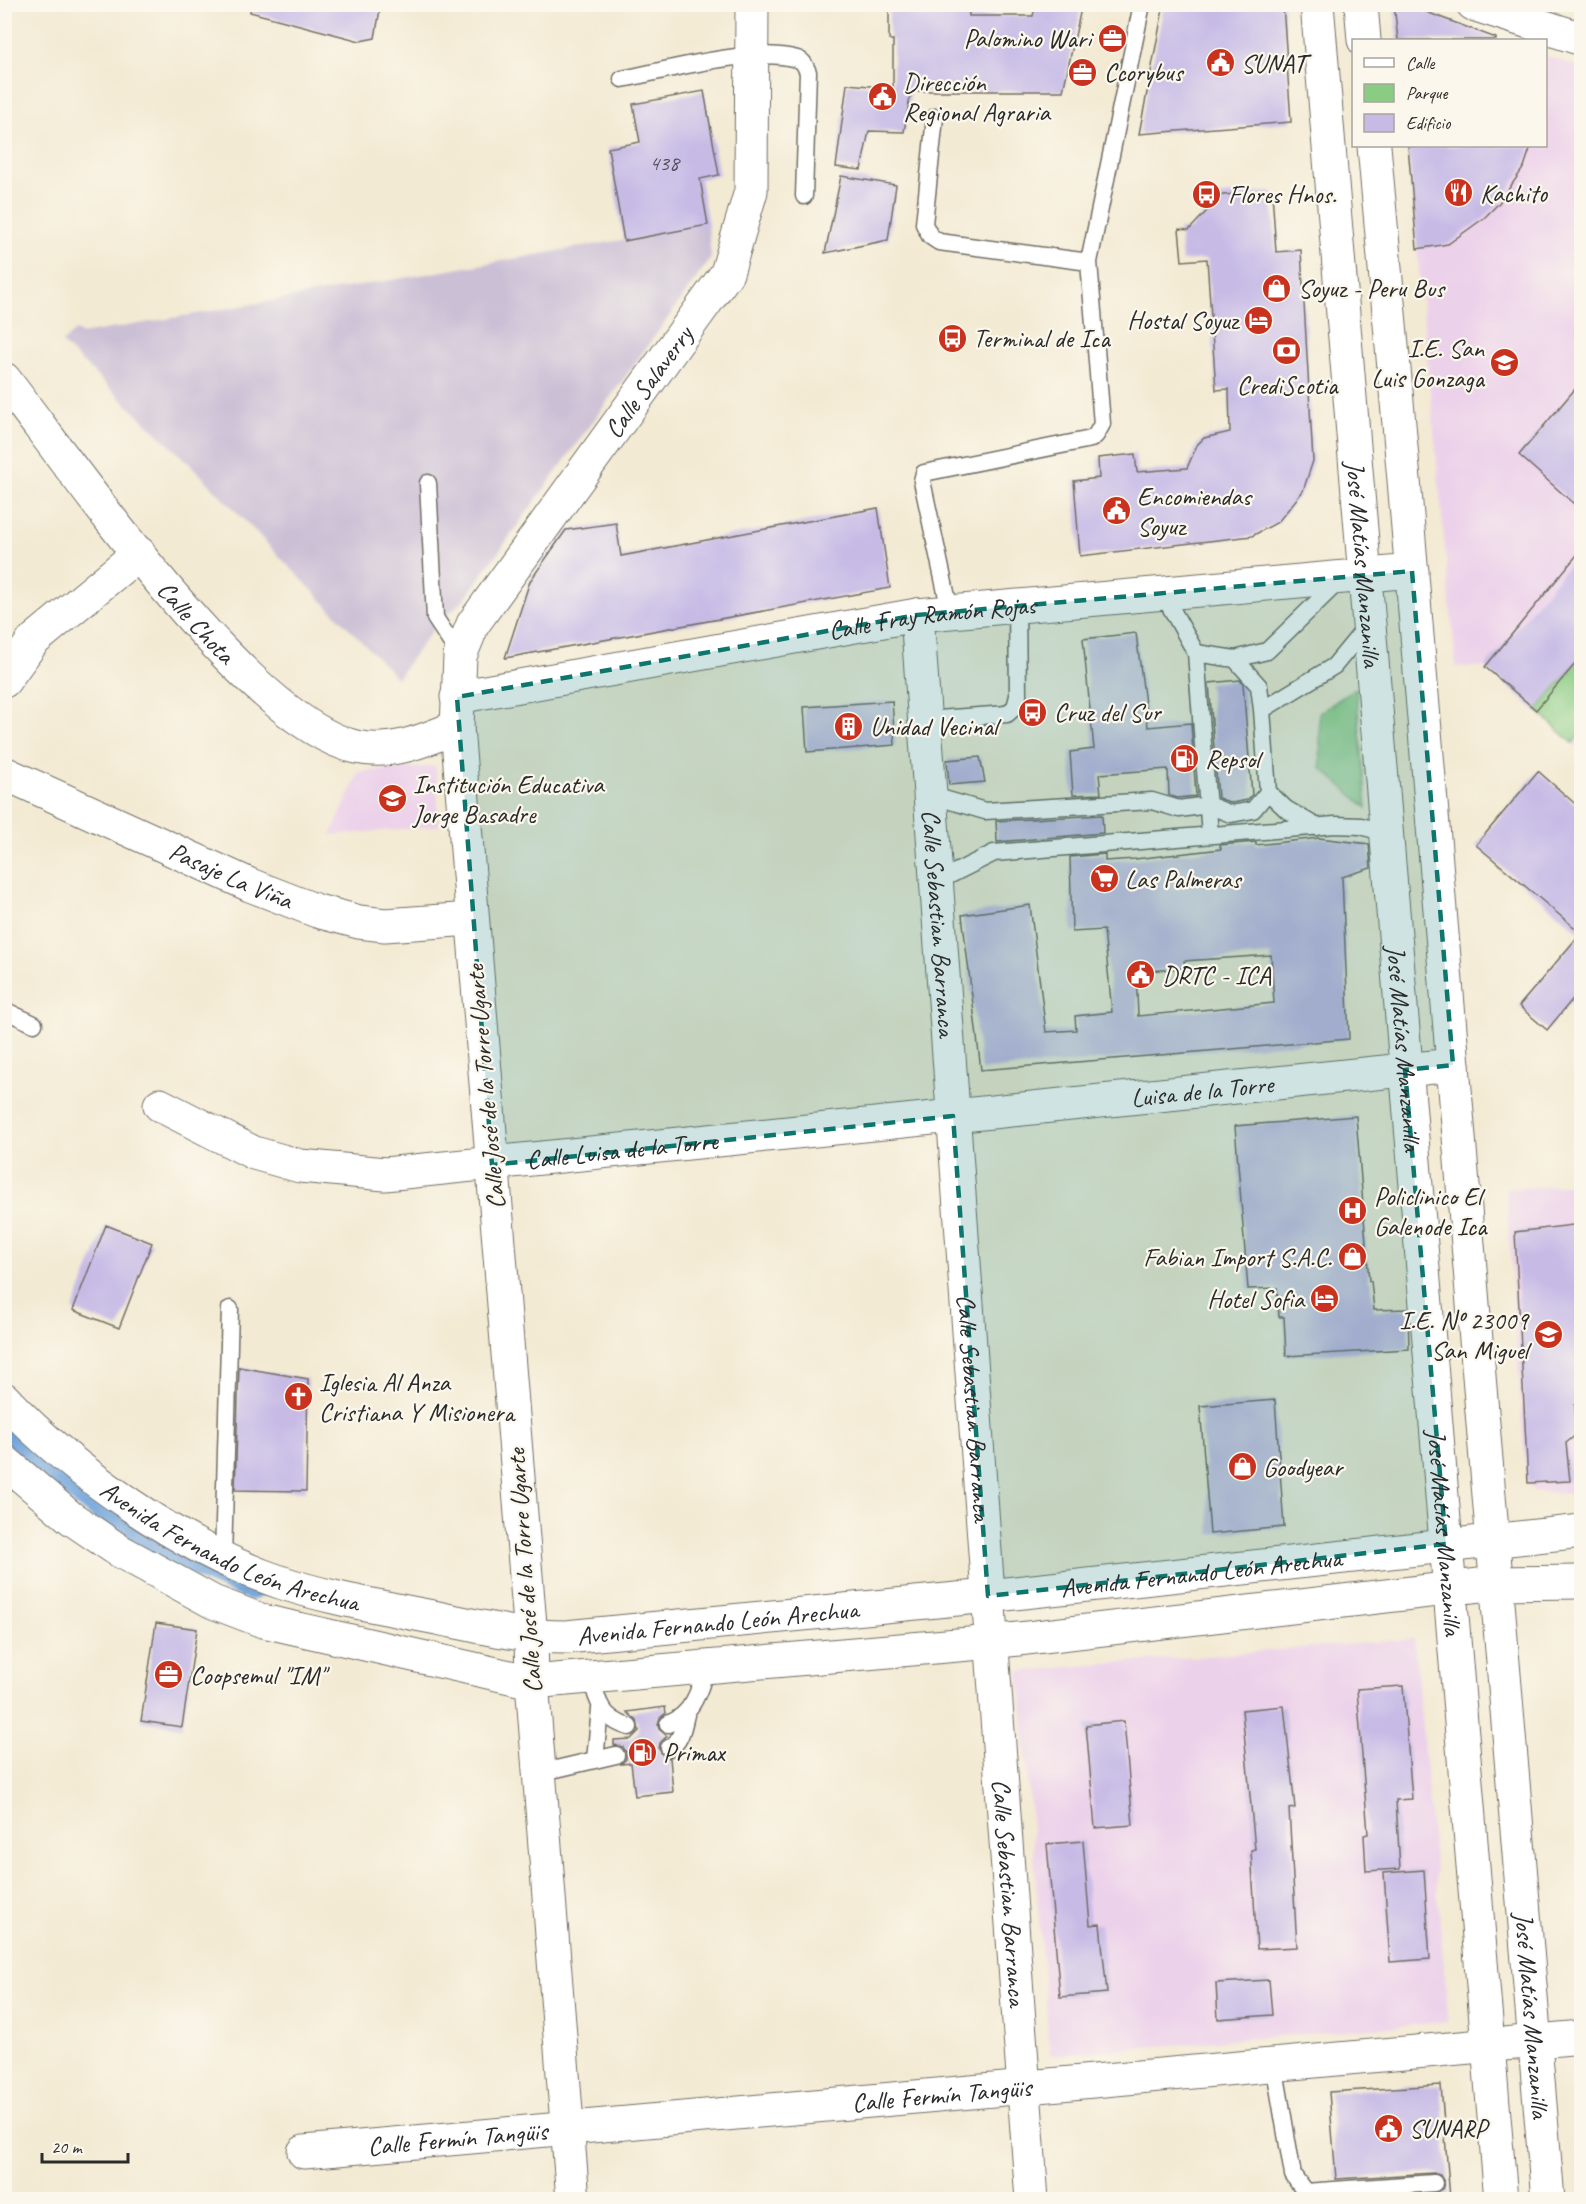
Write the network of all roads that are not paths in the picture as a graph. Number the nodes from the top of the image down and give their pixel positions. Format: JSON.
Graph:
{"nodes":[{"id":1,"x":752,"y":4,"type":"edge"},
{"id":2,"x":1142,"y":4,"type":"edge"},
{"id":3,"x":1317,"y":4,"type":"edge"},
{"id":4,"x":1361,"y":4,"type":"edge"},
{"id":5,"x":1473,"y":4,"type":"edge"},
{"id":6,"x":1364,"y":39,"type":"edge"},
{"id":7,"x":1581,"y":39,"type":"edge"},
{"id":8,"x":754,"y":56,"type":"junction"},
{"id":9,"x":622,"y":79,"type":"dead end"},
{"id":10,"x":935,"y":117,"type":"dead end"},
{"id":11,"x":1374,"y":147,"type":"edge"},
{"id":12,"x":804,"y":196,"type":"dead end"},
{"id":13,"x":1089,"y":262,"type":"junction"},
{"id":14,"x":4,"y":379,"type":"edge"},
{"id":15,"x":428,"y":483,"type":"dead end"},
{"id":16,"x":139,"y":553,"type":"junction"},
{"id":17,"x":1412,"y":571,"type":"junction"},
{"id":18,"x":1353,"y":575,"type":"junction"},
{"id":19,"x":1162,"y":592,"type":"junction"},
{"id":20,"x":1017,"y":605,"type":"junction"},
{"id":21,"x":950,"y":611,"type":"junction"},
{"id":22,"x":916,"y":615,"type":"junction"},
{"id":23,"x":1367,"y":625,"type":"junction"},
{"id":24,"x":1196,"y":653,"type":"junction"},
{"id":25,"x":459,"y":656,"type":"junction"},
{"id":26,"x":1235,"y":659,"type":"junction"},
{"id":27,"x":4,"y":681,"type":"edge"},
{"id":28,"x":1262,"y":710,"type":"junction"},
{"id":29,"x":457,"y":712,"type":"junction"},
{"id":30,"x":924,"y":720,"type":"junction"},
{"id":31,"x":4,"y":773,"type":"edge"},
{"id":32,"x":1268,"y":792,"type":"junction"},
{"id":33,"x":930,"y":795,"type":"junction"},
{"id":34,"x":1208,"y":805,"type":"junction"},
{"id":35,"x":1317,"y":827,"type":"junction"},
{"id":36,"x":1210,"y":835,"type":"junction"},
{"id":37,"x":1386,"y":843,"type":"junction"},
{"id":38,"x":936,"y":882,"type":"junction"},
{"id":39,"x":471,"y":919,"type":"junction"},
{"id":40,"x":4,"y":1010,"type":"edge"},
{"id":41,"x":34,"y":1024,"type":"dead end"},
{"id":42,"x":1453,"y":1065,"type":"junction"},
{"id":43,"x":1405,"y":1070,"type":"junction"},
{"id":44,"x":160,"y":1105,"type":"dead end"},
{"id":45,"x":953,"y":1116,"type":"junction"},
{"id":46,"x":492,"y":1165,"type":"junction"},
{"id":47,"x":230,"y":1309,"type":"dead end"},
{"id":48,"x":4,"y":1399,"type":"edge"},
{"id":49,"x":4,"y":1461,"type":"edge"},
{"id":50,"x":1581,"y":1531,"type":"edge"},
{"id":51,"x":1493,"y":1539,"type":"junction"},
{"id":52,"x":1446,"y":1544,"type":"junction"},
{"id":53,"x":223,"y":1558,"type":"junction"},
{"id":54,"x":1581,"y":1582,"type":"edge"},
{"id":55,"x":1497,"y":1583,"type":"junction"},
{"id":56,"x":1449,"y":1590,"type":"junction"},
{"id":57,"x":988,"y":1596,"type":"junction"},
{"id":58,"x":531,"y":1637,"type":"junction"},
{"id":59,"x":992,"y":1642,"type":"junction"},
{"id":60,"x":706,"y":1667,"type":"junction"},
{"id":61,"x":591,"y":1677,"type":"junction"},
{"id":62,"x":532,"y":1682,"type":"junction"},
{"id":63,"x":600,"y":1709,"type":"junction"},
{"id":64,"x":687,"y":1711,"type":"junction"},
{"id":65,"x":668,"y":1724,"type":"dead end"},
{"id":66,"x":629,"y":1727,"type":"dead end"},
{"id":67,"x":669,"y":1748,"type":"dead end"},
{"id":68,"x":616,"y":1755,"type":"dead end"},
{"id":69,"x":595,"y":1760,"type":"junction"},
{"id":70,"x":539,"y":1773,"type":"junction"},
{"id":71,"x":1581,"y":2037,"type":"edge"},
{"id":72,"x":1535,"y":2041,"type":"junction"},
{"id":73,"x":1488,"y":2045,"type":"junction"},
{"id":74,"x":1274,"y":2064,"type":"junction"},
{"id":75,"x":1024,"y":2087,"type":"junction"},
{"id":76,"x":569,"y":2128,"type":"junction"},
{"id":77,"x":304,"y":2152,"type":"dead end"},
{"id":78,"x":1434,"y":2183,"type":"dead end"},
{"id":79,"x":573,"y":2199,"type":"edge"},
{"id":80,"x":1032,"y":2199,"type":"edge"},
{"id":81,"x":1501,"y":2199,"type":"edge"},
{"id":82,"x":1548,"y":2199,"type":"edge"}],
"edges":[{"from":1,"to":8,"type":"street","name":"Calle Salaverry"},
{"from":2,"to":13,"type":"lane"},
{"from":3,"to":18,"type":"street","name":"José Matías Manzanilla"},
{"from":4,"to":6,"type":"street"},
{"from":5,"to":7,"type":"street"},
{"from":8,"to":9,"type":"lane"},
{"from":8,"to":12,"type":"lane"},
{"from":8,"to":25,"type":"street","name":"Calle Salaverry"},
{"from":10,"to":13,"type":"lane"},
{"from":11,"to":17,"type":"street","name":"José Matías Manzanilla"},
{"from":13,"to":21,"type":"lane"},
{"from":14,"to":16,"type":"street","name":"Calle Chota"},
{"from":15,"to":25,"type":"lane"},
{"from":16,"to":27,"type":"street"},
{"from":16,"to":29,"type":"street","name":"Calle Chota"},
{"from":17,"to":18,"type":"street","name":"Calle Fray Ramón Rojas"},
{"from":17,"to":42,"type":"street","name":"José Matías Manzanilla"},
{"from":18,"to":19,"type":"street","name":"Calle Fray Ramón Rojas"},
{"from":18,"to":23,"type":"street","name":"José Matías Manzanilla"},
{"from":18,"to":26,"type":"lane"},
{"from":19,"to":20,"type":"street","name":"Calle Fray Ramón Rojas"},
{"from":19,"to":24,"type":"lane"},
{"from":20,"to":21,"type":"street","name":"Calle Fray Ramón Rojas"},
{"from":20,"to":30,"type":"lane"},
{"from":21,"to":22,"type":"street","name":"Calle Fray Ramón Rojas"},
{"from":22,"to":29,"type":"street","name":"Calle Fray Ramón Rojas"},
{"from":22,"to":30,"type":"street","name":"Calle Sebastian Barranca"},
{"from":23,"to":28,"type":"lane"},
{"from":23,"to":37,"type":"street","name":"José Matías Manzanilla"},
{"from":24,"to":26,"type":"lane"},
{"from":24,"to":34,"type":"lane"},
{"from":25,"to":29,"type":"street","name":"Calle Salaverry"},
{"from":26,"to":28,"type":"lane"},
{"from":28,"to":32,"type":"lane"},
{"from":29,"to":39,"type":"street","name":"Calle José de la Torre Ugarte"},
{"from":30,"to":33,"type":"street","name":"Calle Sebastian Barranca"},
{"from":31,"to":39,"type":"street","name":"Pasaje La Viña"},
{"from":32,"to":34,"type":"lane"},
{"from":32,"to":35,"type":"lane"},
{"from":33,"to":34,"type":"lane"},
{"from":33,"to":38,"type":"street","name":"Calle Sebastian Barranca"},
{"from":34,"to":36,"type":"lane"},
{"from":35,"to":36,"type":"lane"},
{"from":35,"to":37,"type":"lane"},
{"from":36,"to":38,"type":"lane"},
{"from":37,"to":43,"type":"street","name":"José Matías Manzanilla"},
{"from":38,"to":45,"type":"street","name":"Calle Sebastian Barranca"},
{"from":39,"to":46,"type":"street","name":"Calle José de la Torre Ugarte"},
{"from":40,"to":41,"type":"lane"},
{"from":42,"to":43,"type":"street","name":"Luisa de la Torre"},
{"from":42,"to":51,"type":"street","name":"José Matías Manzanilla"},
{"from":43,"to":45,"type":"street","name":"Luisa de la Torre"},
{"from":43,"to":52,"type":"street","name":"José Matías Manzanilla"},
{"from":44,"to":46,"type":"street","name":"Calle Luisa de la Torre"},
{"from":45,"to":46,"type":"street","name":"Calle Luisa de la Torre"},
{"from":45,"to":57,"type":"street","name":"Calle Sebastian Barranca"},
{"from":46,"to":58,"type":"street","name":"Calle José de la Torre Ugarte"},
{"from":47,"to":53,"type":"lane"},
{"from":48,"to":53,"type":"street","name":"Avenida Fernando León Arechua"},
{"from":49,"to":62,"type":"street","name":"Avenida Fernando León Arechua"},
{"from":50,"to":51,"type":"street","name":"Avenida Fernando León Arechua"},
{"from":51,"to":52,"type":"street","name":"Avenida Fernando León Arechua"},
{"from":51,"to":55,"type":"street","name":"José Matías Manzanilla"},
{"from":52,"to":56,"type":"street","name":"José Matías Manzanilla"},
{"from":52,"to":57,"type":"street","name":"Avenida Fernando León Arechua"},
{"from":53,"to":58,"type":"street","name":"Avenida Fernando León Arechua"},
{"from":54,"to":55,"type":"street","name":"Avenida Fernando León Arechua"},
{"from":55,"to":56,"type":"street","name":"Avenida Fernando León Arechua"},
{"from":55,"to":72,"type":"street","name":"José Matías Manzanilla"},
{"from":56,"to":59,"type":"street","name":"Avenida Fernando León Arechua"},
{"from":56,"to":73,"type":"street","name":"José Matías Manzanilla"},
{"from":57,"to":58,"type":"street","name":"Avenida Fernando León Arechua"},
{"from":57,"to":59,"type":"street","name":"Calle Sebastian Barranca"},
{"from":58,"to":62,"type":"street","name":"Calle José de la Torre Ugarte"},
{"from":59,"to":60,"type":"street","name":"Avenida Fernando León Arechua"},
{"from":59,"to":75,"type":"street","name":"Calle Sebastian Barranca"},
{"from":60,"to":61,"type":"street","name":"Avenida Fernando León Arechua"},
{"from":60,"to":64,"type":"lane"},
{"from":61,"to":62,"type":"street","name":"Avenida Fernando León Arechua"},
{"from":61,"to":63,"type":"lane"},
{"from":62,"to":70,"type":"street","name":"Calle José de la Torre Ugarte"},
{"from":63,"to":66,"type":"lane"},
{"from":63,"to":69,"type":"lane"},
{"from":64,"to":65,"type":"lane"},
{"from":64,"to":67,"type":"lane"},
{"from":68,"to":69,"type":"lane"},
{"from":69,"to":70,"type":"lane"},
{"from":70,"to":76,"type":"street","name":"Calle José de la Torre Ugarte"},
{"from":71,"to":72,"type":"street","name":"Calle Fermín Tangüis"},
{"from":72,"to":73,"type":"street","name":"Calle Fermín Tangüis"},
{"from":72,"to":82,"type":"street","name":"José Matías Manzanilla"},
{"from":73,"to":74,"type":"street","name":"Calle Fermín Tangüis"},
{"from":73,"to":81,"type":"street","name":"José Matías Manzanilla"},
{"from":74,"to":75,"type":"street","name":"Calle Fermín Tangüis"},
{"from":74,"to":78,"type":"lane"},
{"from":75,"to":76,"type":"street","name":"Calle Fermín Tangüis"},
{"from":75,"to":80,"type":"street","name":"Calle Sebastian Barranca"},
{"from":76,"to":77,"type":"street","name":"Calle Fermín Tangüis"},
{"from":76,"to":79,"type":"street","name":"Calle José de la Torre Ugarte"}]}
